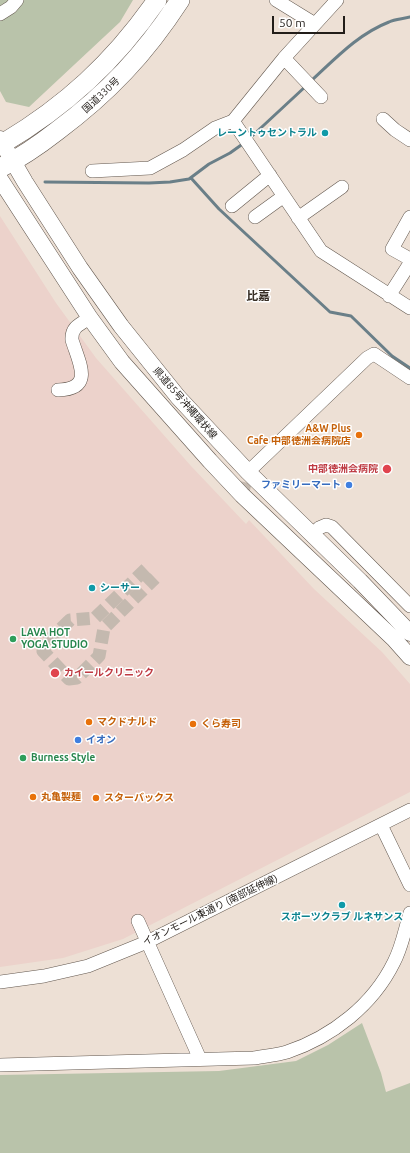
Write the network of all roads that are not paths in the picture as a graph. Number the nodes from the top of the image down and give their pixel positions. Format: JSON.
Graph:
{"nodes":[{"id":1,"x":17,"y":0,"type":"edge"},
{"id":2,"x":157,"y":0,"type":"edge"},
{"id":3,"x":180,"y":0,"type":"edge"},
{"id":4,"x":276,"y":0,"type":"edge"},
{"id":5,"x":337,"y":0,"type":"edge"},
{"id":6,"x":0,"y":14,"type":"edge"},
{"id":7,"x":315,"y":24,"type":"junction"},
{"id":8,"x":284,"y":58,"type":"junction"},
{"id":9,"x":317,"y":93,"type":"dead end"},
{"id":10,"x":383,"y":119,"type":"dead end"},
{"id":11,"x":233,"y":121,"type":"junction"},
{"id":12,"x":410,"y":140,"type":"edge"},
{"id":13,"x":1,"y":143,"type":"edge"},
{"id":14,"x":6,"y":164,"type":"edge"},
{"id":15,"x":92,"y":171,"type":"dead end"},
{"id":16,"x":270,"y":176,"type":"junction"},
{"id":17,"x":0,"y":179,"type":"edge"},
{"id":18,"x":342,"y":187,"type":"dead end"},
{"id":19,"x":284,"y":196,"type":"junction"},
{"id":20,"x":232,"y":206,"type":"dead end"},
{"id":21,"x":255,"y":217,"type":"dead end"},
{"id":22,"x":410,"y":217,"type":"edge"},
{"id":23,"x":298,"y":218,"type":"junction"},
{"id":24,"x":410,"y":258,"type":"edge"},
{"id":25,"x":410,"y":263,"type":"edge"},
{"id":26,"x":389,"y":296,"type":"junction"},
{"id":27,"x":410,"y":308,"type":"edge"},
{"id":28,"x":90,"y":318,"type":"junction"},
{"id":29,"x":410,"y":378,"type":"edge"},
{"id":30,"x":58,"y":390,"type":"dead end"},
{"id":31,"x":248,"y":472,"type":"junction"},
{"id":32,"x":312,"y":535,"type":"junction"},
{"id":33,"x":410,"y":606,"type":"edge"},
{"id":34,"x":410,"y":633,"type":"edge"},
{"id":35,"x":410,"y":657,"type":"edge"},
{"id":36,"x":410,"y":810,"type":"edge"},
{"id":37,"x":380,"y":825,"type":"junction"},
{"id":38,"x":410,"y":885,"type":"edge"},
{"id":39,"x":410,"y":913,"type":"edge"},
{"id":40,"x":138,"y":921,"type":"dead end"},
{"id":41,"x":147,"y":942,"type":"junction"},
{"id":42,"x":406,"y":942,"type":"edge"},
{"id":43,"x":0,"y":982,"type":"edge"},
{"id":44,"x":200,"y":1059,"type":"junction"},
{"id":45,"x":0,"y":1065,"type":"edge"}],
"edges":[{"from":1,"to":6,"type":"street"},
{"from":2,"to":13,"type":"highway","name":"国道330号"},
{"from":3,"to":14,"type":"highway","name":"国道330号"},
{"from":4,"to":7,"type":"street"},
{"from":5,"to":7,"type":"street"},
{"from":7,"to":8,"type":"street"},
{"from":8,"to":9,"type":"street"},
{"from":8,"to":11,"type":"street"},
{"from":10,"to":12,"type":"street"},
{"from":11,"to":15,"type":"street"},
{"from":11,"to":16,"type":"street"},
{"from":13,"to":14,"type":"main road","name":"県道85号沖縄環状線"},
{"from":14,"to":31,"type":"main road","name":"県道85号沖縄環状線"},
{"from":16,"to":19,"type":"street"},
{"from":16,"to":20,"type":"street"},
{"from":17,"to":28,"type":"main road","name":"県道85号沖縄環状線"},
{"from":18,"to":23,"type":"street"},
{"from":19,"to":21,"type":"street"},
{"from":19,"to":23,"type":"street"},
{"from":22,"to":24,"type":"street"},
{"from":23,"to":26,"type":"street"},
{"from":25,"to":26,"type":"street"},
{"from":26,"to":27,"type":"street"},
{"from":28,"to":30,"type":"street"},
{"from":28,"to":35,"type":"main road","name":"県道85号沖縄環状線"},
{"from":29,"to":31,"type":"street"},
{"from":31,"to":32,"type":"main road","name":"県道85号沖縄環状線"},
{"from":32,"to":33,"type":"street"},
{"from":32,"to":34,"type":"main road","name":"県道85号沖縄環状線"},
{"from":36,"to":37,"type":"street","name":"イオンモール東通り (南部延伸線)"},
{"from":37,"to":38,"type":"street"},
{"from":37,"to":41,"type":"street","name":"イオンモール東通り (南部延伸線)"},
{"from":39,"to":42,"type":"street"},
{"from":40,"to":41,"type":"street"},
{"from":41,"to":43,"type":"street","name":"イオンモール東通り (南部延伸線)"},
{"from":41,"to":44,"type":"street"},
{"from":42,"to":44,"type":"street"},
{"from":44,"to":45,"type":"street"}]}
